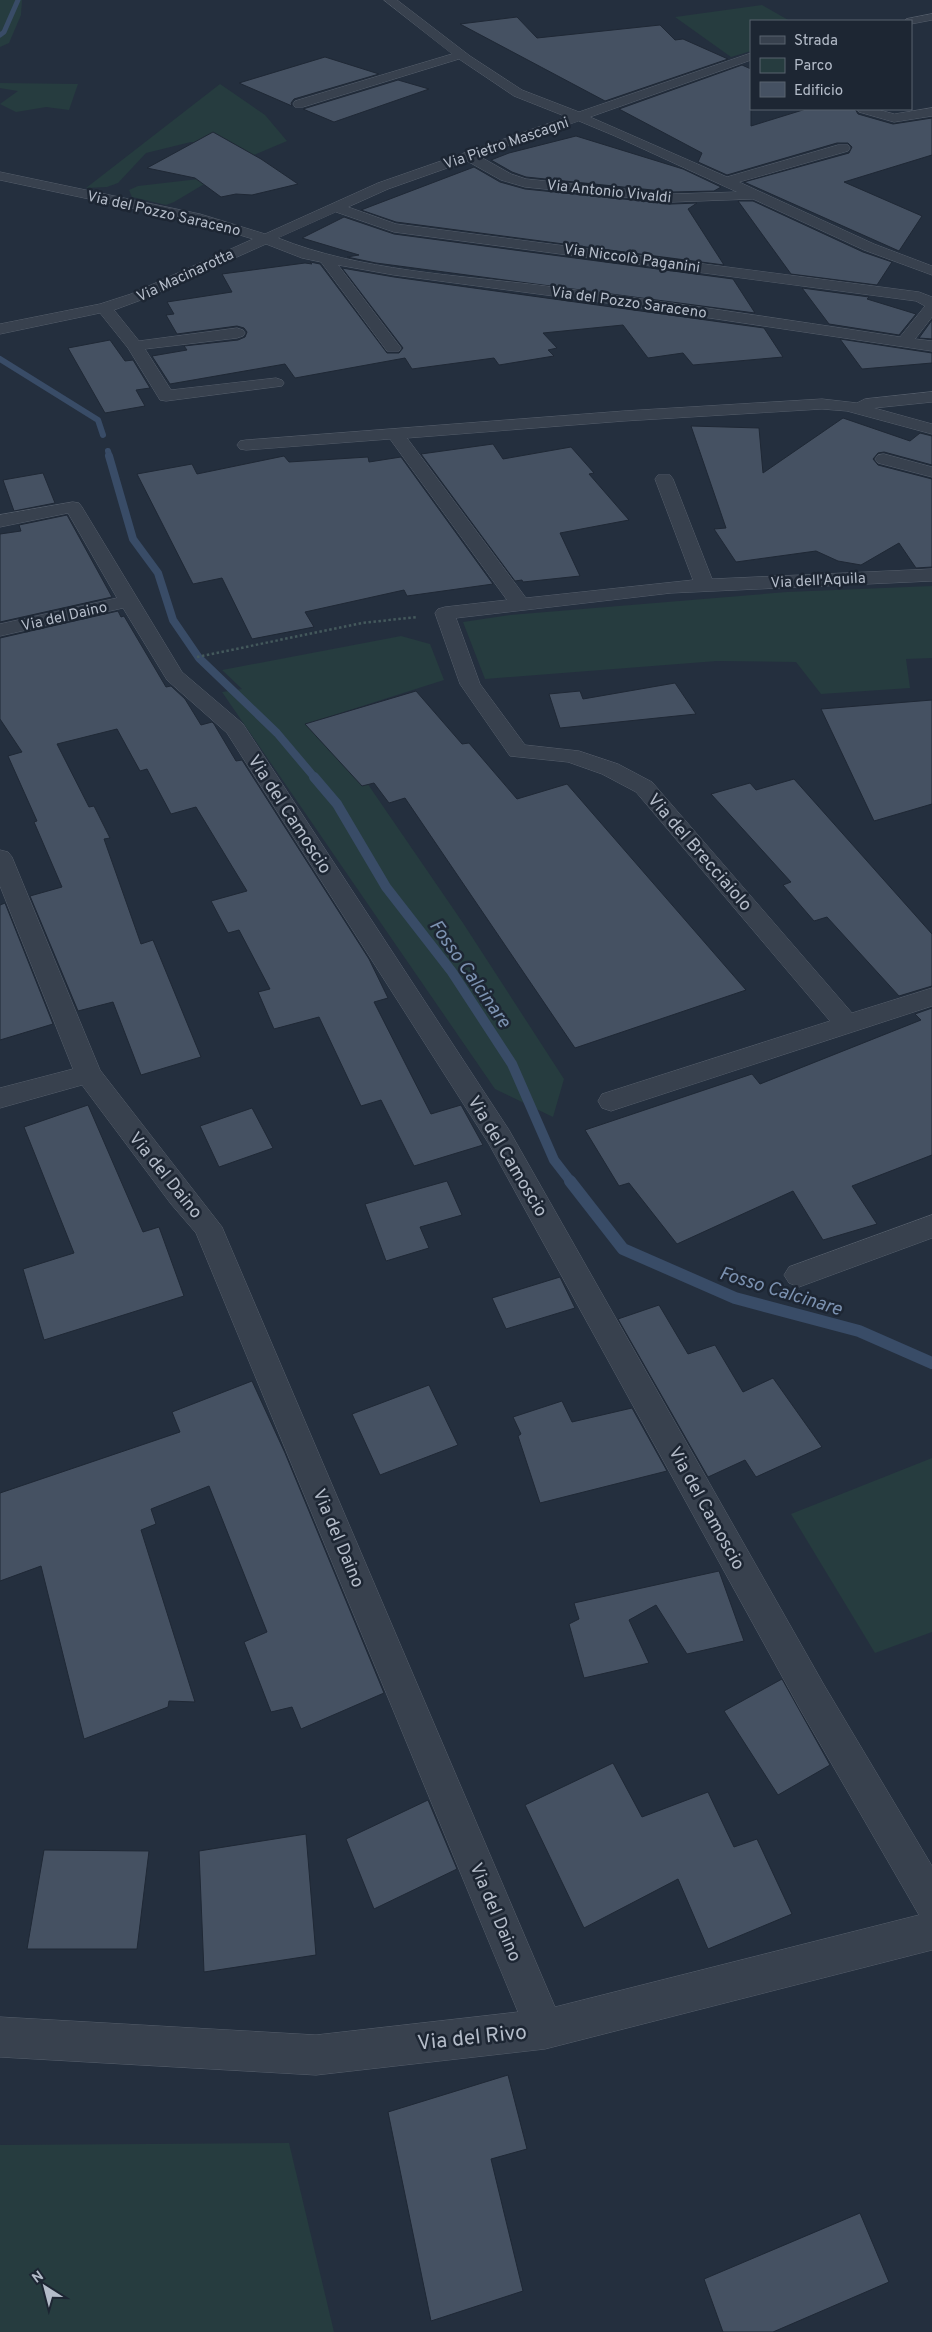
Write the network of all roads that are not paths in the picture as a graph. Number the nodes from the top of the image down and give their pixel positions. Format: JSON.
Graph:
{"nodes":[{"id":1,"x":390,"y":0,"type":"edge"},
{"id":2,"x":932,"y":17,"type":"edge"},
{"id":3,"x":912,"y":21,"type":"edge"},
{"id":4,"x":460,"y":55,"type":"junction"},
{"id":5,"x":750,"y":56,"type":"edge"},
{"id":6,"x":734,"y":62,"type":"junction"},
{"id":7,"x":750,"y":67,"type":"edge"},
{"id":8,"x":299,"y":104,"type":"dead end"},
{"id":9,"x":866,"y":110,"type":"edge"},
{"id":10,"x":932,"y":112,"type":"edge"},
{"id":11,"x":580,"y":118,"type":"junction"},
{"id":12,"x":843,"y":148,"type":"dead end"},
{"id":13,"x":469,"y":156,"type":"junction"},
{"id":14,"x":0,"y":176,"type":"edge"},
{"id":15,"x":725,"y":182,"type":"junction"},
{"id":16,"x":755,"y":195,"type":"junction"},
{"id":17,"x":334,"y":207,"type":"junction"},
{"id":18,"x":264,"y":238,"type":"junction"},
{"id":19,"x":932,"y":254,"type":"edge"},
{"id":20,"x":326,"y":259,"type":"junction"},
{"id":21,"x":908,"y":262,"type":"junction"},
{"id":22,"x":932,"y":270,"type":"edge"},
{"id":23,"x":932,"y":287,"type":"edge"},
{"id":24,"x":925,"y":300,"type":"edge"},
{"id":25,"x":932,"y":307,"type":"edge"},
{"id":26,"x":104,"y":308,"type":"junction"},
{"id":27,"x":0,"y":329,"type":"edge"},
{"id":28,"x":236,"y":333,"type":"dead end"},
{"id":29,"x":904,"y":342,"type":"junction"},
{"id":30,"x":135,"y":346,"type":"junction"},
{"id":31,"x":932,"y":346,"type":"edge"},
{"id":32,"x":393,"y":348,"type":"dead end"},
{"id":33,"x":276,"y":383,"type":"dead end"},
{"id":34,"x":932,"y":397,"type":"edge"},
{"id":35,"x":848,"y":406,"type":"junction"},
{"id":36,"x":932,"y":429,"type":"edge"},
{"id":37,"x":395,"y":434,"type":"junction"},
{"id":38,"x":246,"y":445,"type":"dead end"},
{"id":39,"x":884,"y":459,"type":"dead end"},
{"id":40,"x":932,"y":472,"type":"edge"},
{"id":41,"x":664,"y":479,"type":"dead end"},
{"id":42,"x":0,"y":521,"type":"edge"},
{"id":43,"x":932,"y":575,"type":"edge"},
{"id":44,"x":705,"y":586,"type":"junction"},
{"id":45,"x":128,"y":601,"type":"junction"},
{"id":46,"x":521,"y":604,"type":"junction"},
{"id":47,"x":445,"y":613,"type":"joint"},
{"id":48,"x":0,"y":630,"type":"edge"},
{"id":49,"x":0,"y":857,"type":"edge"},
{"id":50,"x":932,"y":997,"type":"edge"},
{"id":51,"x":847,"y":1024,"type":"junction"},
{"id":52,"x":88,"y":1074,"type":"junction"},
{"id":53,"x":0,"y":1098,"type":"edge"},
{"id":54,"x":610,"y":1101,"type":"dead end"},
{"id":55,"x":932,"y":1226,"type":"edge"},
{"id":56,"x":799,"y":1275,"type":"dead end"},
{"id":57,"x":932,"y":1902,"type":"edge"},
{"id":58,"x":932,"y":1931,"type":"edge"},
{"id":59,"x":545,"y":2029,"type":"junction"},
{"id":60,"x":0,"y":2037,"type":"edge"}],
"edges":[{"from":1,"to":4,"type":"street","name":"Via Antonio Vivaldi"},
{"from":2,"to":3,"type":"street"},
{"from":4,"to":8,"type":"street"},
{"from":4,"to":11,"type":"street","name":"Via Antonio Vivaldi"},
{"from":5,"to":6,"type":"street","name":"Via Pietro Mascagni"},
{"from":6,"to":7,"type":"street"},
{"from":6,"to":11,"type":"street","name":"Via Pietro Mascagni"},
{"from":9,"to":10,"type":"street"},
{"from":11,"to":13,"type":"street","name":"Via Pietro Mascagni"},
{"from":11,"to":15,"type":"street","name":"Via Antonio Vivaldi"},
{"from":12,"to":15,"type":"street"},
{"from":13,"to":16,"type":"street","name":"Via Antonio Vivaldi"},
{"from":13,"to":17,"type":"street","name":"Via Pietro Mascagni"},
{"from":14,"to":18,"type":"street","name":"Via del Pozzo Saraceno"},
{"from":15,"to":16,"type":"street","name":"Via Antonio Vivaldi"},
{"from":16,"to":21,"type":"street","name":"Via Antonio Vivaldi"},
{"from":17,"to":18,"type":"street","name":"Via Pietro Mascagni"},
{"from":17,"to":24,"type":"street","name":"Via Niccolò Paganini"},
{"from":18,"to":20,"type":"street","name":"Via del Pozzo Saraceno"},
{"from":18,"to":26,"type":"street","name":"Via Macinarotta"},
{"from":19,"to":21,"type":"street"},
{"from":20,"to":29,"type":"street","name":"Via del Pozzo Saraceno"},
{"from":20,"to":32,"type":"street"},
{"from":21,"to":22,"type":"street","name":"Via Antonio Vivaldi"},
{"from":23,"to":24,"type":"street"},
{"from":25,"to":29,"type":"street"},
{"from":26,"to":27,"type":"street","name":"Via Macinarotta"},
{"from":26,"to":30,"type":"street"},
{"from":28,"to":30,"type":"street"},
{"from":29,"to":31,"type":"street","name":"Via del Pozzo Saraceno"},
{"from":30,"to":33,"type":"street"},
{"from":34,"to":35,"type":"street"},
{"from":35,"to":36,"type":"street"},
{"from":35,"to":37,"type":"street"},
{"from":37,"to":38,"type":"street"},
{"from":37,"to":46,"type":"street"},
{"from":39,"to":40,"type":"street"},
{"from":41,"to":44,"type":"street"},
{"from":42,"to":45,"type":"street","name":"Via del Camoscio"},
{"from":43,"to":44,"type":"street","name":"Via dell'Aquila"},
{"from":44,"to":46,"type":"street","name":"Via dell'Aquila"},
{"from":45,"to":48,"type":"street","name":"Via del Daino"},
{"from":45,"to":57,"type":"street","name":"Via del Camoscio"},
{"from":46,"to":47,"type":"street","name":"Via dell'Aquila"},
{"from":47,"to":51,"type":"street","name":"Via del Brecciaiolo"},
{"from":49,"to":52,"type":"street","name":"Via del Daino"},
{"from":50,"to":51,"type":"street"},
{"from":51,"to":54,"type":"street"},
{"from":52,"to":53,"type":"street"},
{"from":52,"to":59,"type":"street","name":"Via del Daino"},
{"from":55,"to":56,"type":"street"},
{"from":58,"to":59,"type":"street","name":"Via del Rivo"},
{"from":59,"to":60,"type":"street","name":"Via del Rivo"}]}
